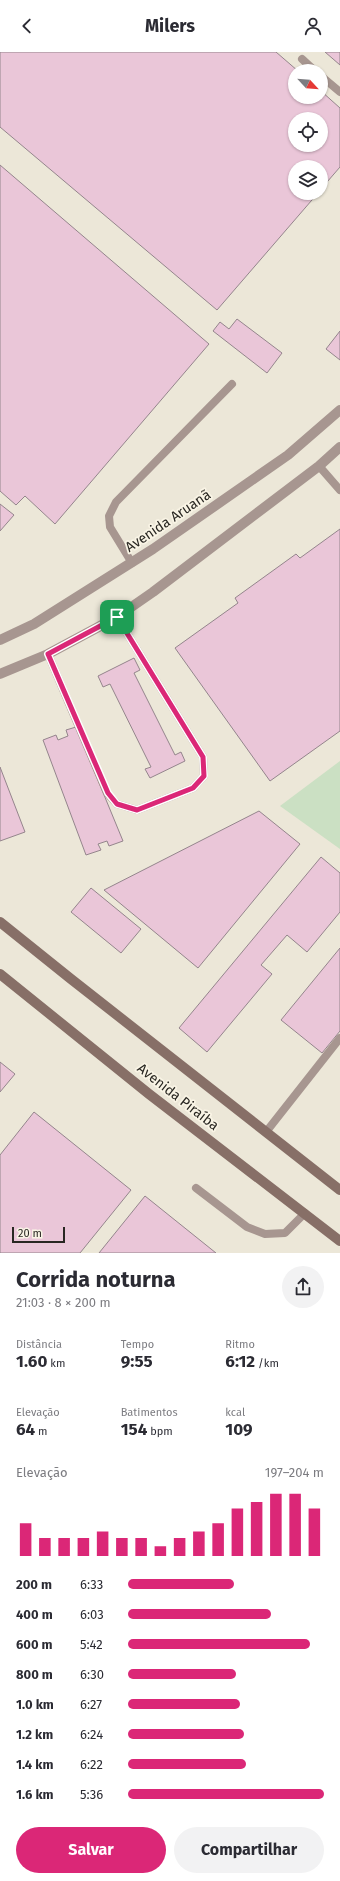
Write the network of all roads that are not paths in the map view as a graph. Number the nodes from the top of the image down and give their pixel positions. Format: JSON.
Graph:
{"nodes":[{"id":1,"x":302,"y":59,"type":"dead end"},
{"id":2,"x":307,"y":64,"type":"edge"},
{"id":3,"x":328,"y":82,"type":"edge"},
{"id":4,"x":340,"y":92,"type":"edge"},
{"id":5,"x":232,"y":384,"type":"dead end"},
{"id":6,"x":340,"y":410,"type":"edge"},
{"id":7,"x":340,"y":447,"type":"edge"},
{"id":8,"x":319,"y":466,"type":"junction"},
{"id":9,"x":340,"y":490,"type":"edge"},
{"id":10,"x":132,"y":563,"type":"junction"},
{"id":11,"x":117,"y":617,"type":"junction"},
{"id":12,"x":0,"y":640,"type":"edge"},
{"id":13,"x":48,"y":654,"type":"junction"},
{"id":14,"x":0,"y":674,"type":"edge"},
{"id":15,"x":0,"y":922,"type":"edge"},
{"id":16,"x":0,"y":974,"type":"edge"},
{"id":17,"x":340,"y":1038,"type":"edge"},
{"id":18,"x":266,"y":1132,"type":"junction"},
{"id":19,"x":196,"y":1188,"type":"dead end"},
{"id":20,"x":340,"y":1190,"type":"edge"},
{"id":21,"x":305,"y":1213,"type":"junction"},
{"id":22,"x":340,"y":1241,"type":"edge"}],
"edges":[{"from":1,"to":2,"type":"lane"},
{"from":3,"to":4,"type":"lane"},
{"from":5,"to":10,"type":"lane"},
{"from":6,"to":10,"type":"street","name":"Avenida Aruanã"},
{"from":7,"to":8,"type":"street"},
{"from":8,"to":9,"type":"lane"},
{"from":8,"to":11,"type":"street"},
{"from":10,"to":12,"type":"street","name":"Avenida Aruanã"},
{"from":11,"to":13,"type":"street"},
{"from":11,"to":13,"type":"lane"},
{"from":13,"to":14,"type":"street"},
{"from":15,"to":18,"type":"main road","name":"Avenida Piraíba"},
{"from":16,"to":21,"type":"main road","name":"Avenida Piraíba"},
{"from":17,"to":18,"type":"lane"},
{"from":18,"to":20,"type":"main road","name":"Avenida Piraíba"},
{"from":19,"to":21,"type":"lane"},
{"from":21,"to":22,"type":"main road","name":"Avenida Piraíba"}]}
